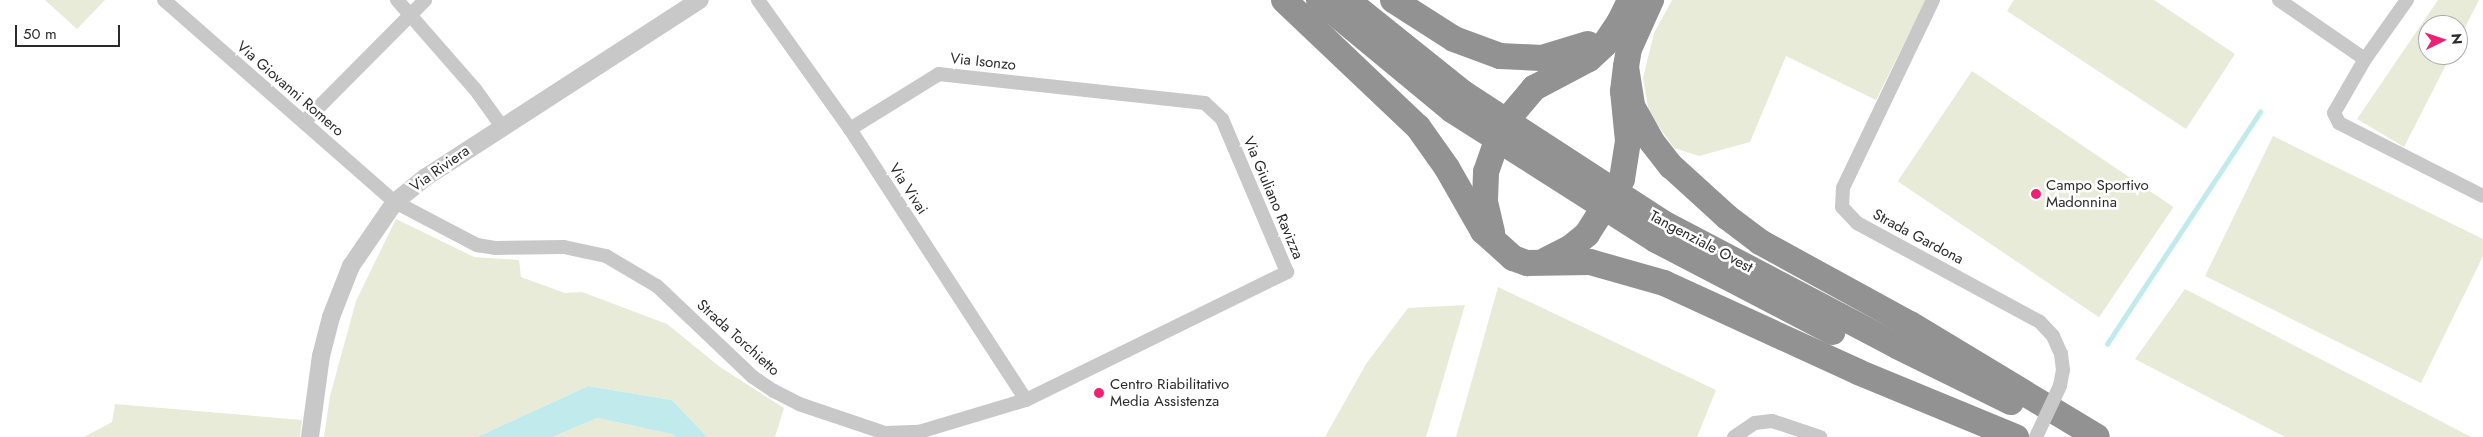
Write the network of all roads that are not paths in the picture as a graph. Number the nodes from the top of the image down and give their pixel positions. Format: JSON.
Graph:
{"nodes":[{"id":1,"x":164,"y":0,"type":"edge"},
{"id":2,"x":398,"y":0,"type":"edge"},
{"id":3,"x":426,"y":0,"type":"edge"},
{"id":4,"x":700,"y":0,"type":"edge"},
{"id":5,"x":758,"y":0,"type":"edge"},
{"id":6,"x":1284,"y":0,"type":"edge"},
{"id":7,"x":1319,"y":0,"type":"edge"},
{"id":8,"x":1347,"y":0,"type":"edge"},
{"id":9,"x":1393,"y":0,"type":"edge"},
{"id":10,"x":1625,"y":0,"type":"edge"},
{"id":11,"x":1630,"y":0,"type":"edge"},
{"id":12,"x":1652,"y":0,"type":"edge"},
{"id":13,"x":1933,"y":0,"type":"edge"},
{"id":14,"x":2279,"y":0,"type":"edge"},
{"id":15,"x":2407,"y":0,"type":"edge"},
{"id":16,"x":412,"y":14,"type":"junction"},
{"id":17,"x":2365,"y":58,"type":"junction"},
{"id":18,"x":1626,"y":67,"type":"junction"},
{"id":19,"x":1128,"y":94,"type":"joint"},
{"id":20,"x":1458,"y":101,"type":"junction"},
{"id":21,"x":304,"y":122,"type":"junction"},
{"id":22,"x":503,"y":128,"type":"junction"},
{"id":23,"x":850,"y":129,"type":"junction"},
{"id":24,"x":2483,"y":196,"type":"edge"},
{"id":25,"x":395,"y":202,"type":"junction"},
{"id":26,"x":1660,"y":232,"type":"junction"},
{"id":27,"x":1500,"y":249,"type":"junction"},
{"id":28,"x":1538,"y":264,"type":"junction"},
{"id":29,"x":1151,"y":338,"type":"joint"},
{"id":30,"x":1026,"y":400,"type":"junction"},
{"id":31,"x":310,"y":437,"type":"edge"},
{"id":32,"x":1734,"y":437,"type":"edge"},
{"id":33,"x":1820,"y":437,"type":"edge"},
{"id":34,"x":2016,"y":437,"type":"edge"},
{"id":35,"x":2036,"y":437,"type":"edge"},
{"id":36,"x":2041,"y":437,"type":"edge"},
{"id":37,"x":2084,"y":437,"type":"edge"},
{"id":38,"x":2097,"y":437,"type":"edge"}],
"edges":[{"from":1,"to":21,"type":"street","name":"Via Giovanni Romero"},
{"from":2,"to":16,"type":"street"},
{"from":3,"to":16,"type":"street"},
{"from":4,"to":22,"type":"street","name":"Via Riviera"},
{"from":5,"to":23,"type":"street","name":"Via Vivai"},
{"from":6,"to":27,"type":"highway"},
{"from":7,"to":20,"type":"highway","name":"Tangenziale Ovest"},
{"from":8,"to":20,"type":"highway","name":"Tangenziale Ovest"},
{"from":9,"to":10,"type":"highway"},
{"from":11,"to":27,"type":"highway"},
{"from":12,"to":18,"type":"highway"},
{"from":13,"to":35,"type":"street","name":"Strada Gardona","bridge":true},
{"from":14,"to":17,"type":"street"},
{"from":15,"to":17,"type":"street"},
{"from":16,"to":21,"type":"street"},
{"from":16,"to":22,"type":"street"},
{"from":17,"to":24,"type":"street"},
{"from":18,"to":28,"type":"highway"},
{"from":18,"to":38,"type":"highway"},
{"from":19,"to":23,"type":"street","name":"Via Isonzo"},
{"from":19,"to":29,"type":"street","name":"Via Giuliano Ravizza"},
{"from":20,"to":26,"type":"highway","name":"Tangenziale Ovest","bridge":true},
{"from":21,"to":25,"type":"street","name":"Via Giovanni Romero"},
{"from":22,"to":25,"type":"street","name":"Via Riviera"},
{"from":23,"to":30,"type":"street","name":"Via Vivai"},
{"from":25,"to":30,"type":"street","name":"Strada Torchietto"},
{"from":25,"to":31,"type":"street","name":"Via Riviera"},
{"from":26,"to":36,"type":"highway","name":"Tangenziale Ovest"},
{"from":26,"to":37,"type":"highway","name":"Tangenziale Ovest"},
{"from":27,"to":28,"type":"highway"},
{"from":28,"to":34,"type":"highway"},
{"from":29,"to":30,"type":"street","name":"Strada Torchietto"},
{"from":32,"to":33,"type":"street"}]}
